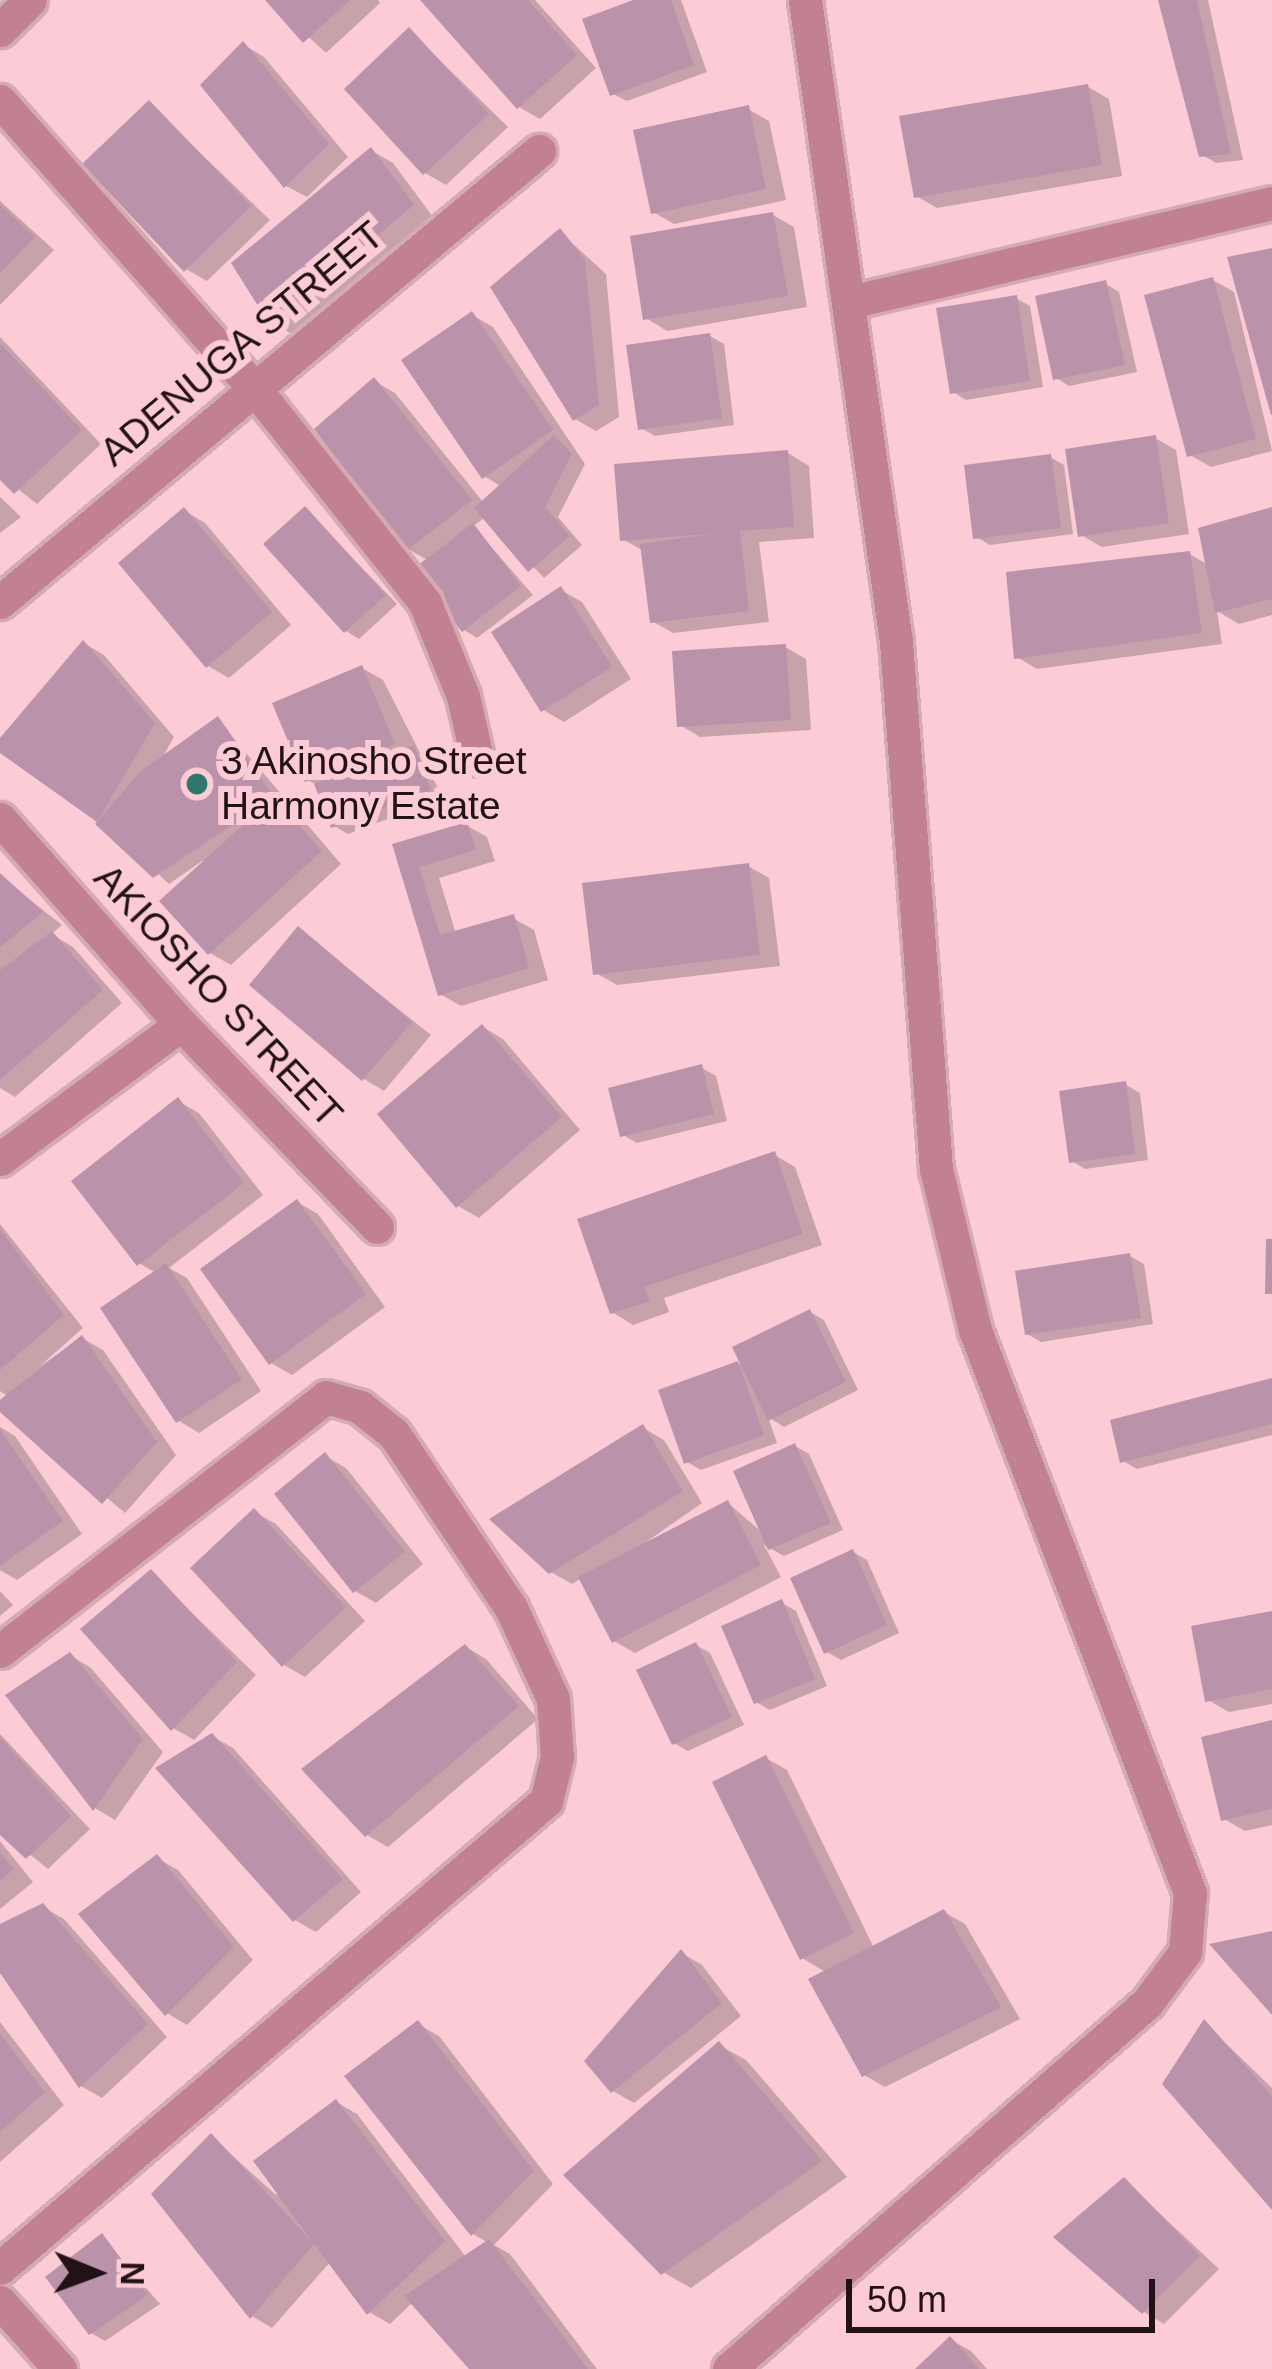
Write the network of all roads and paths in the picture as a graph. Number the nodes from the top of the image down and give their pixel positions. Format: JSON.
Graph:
{"nodes":[{"id":1,"x":30,"y":0,"type":"edge"},
{"id":2,"x":805,"y":0,"type":"edge"},
{"id":3,"x":0,"y":30,"type":"edge"},
{"id":4,"x":0,"y":101,"type":"edge"},
{"id":5,"x":539,"y":151,"type":"dead end"},
{"id":6,"x":1272,"y":203,"type":"edge"},
{"id":7,"x":850,"y":302,"type":"junction"},
{"id":8,"x":255,"y":389,"type":"junction"},
{"id":9,"x":0,"y":602,"type":"edge"},
{"id":10,"x":477,"y":758,"type":"dead end"},
{"id":11,"x":0,"y":819,"type":"edge"},
{"id":12,"x":181,"y":1024,"type":"junction"},
{"id":13,"x":0,"y":1159,"type":"edge"},
{"id":14,"x":376,"y":1228,"type":"dead end"},
{"id":15,"x":0,"y":1651,"type":"edge"},
{"id":16,"x":0,"y":2268,"type":"edge"},
{"id":17,"x":0,"y":2302,"type":"edge"},
{"id":18,"x":60,"y":2369,"type":"edge"},
{"id":19,"x":729,"y":2369,"type":"edge"}],
"edges":[{"from":1,"to":3,"type":"street"},
{"from":2,"to":7,"type":"street"},
{"from":4,"to":8,"type":"street"},
{"from":5,"to":8,"type":"street","name":"ADENUGA STREET"},
{"from":6,"to":7,"type":"street"},
{"from":7,"to":19,"type":"street"},
{"from":8,"to":9,"type":"street","name":"ADENUGA STREET"},
{"from":8,"to":10,"type":"street"},
{"from":11,"to":12,"type":"street","name":"AKIOSHO STREET"},
{"from":12,"to":13,"type":"street"},
{"from":12,"to":14,"type":"street","name":"AKIOSHO STREET"},
{"from":15,"to":16,"type":"street"},
{"from":17,"to":18,"type":"street"}]}
